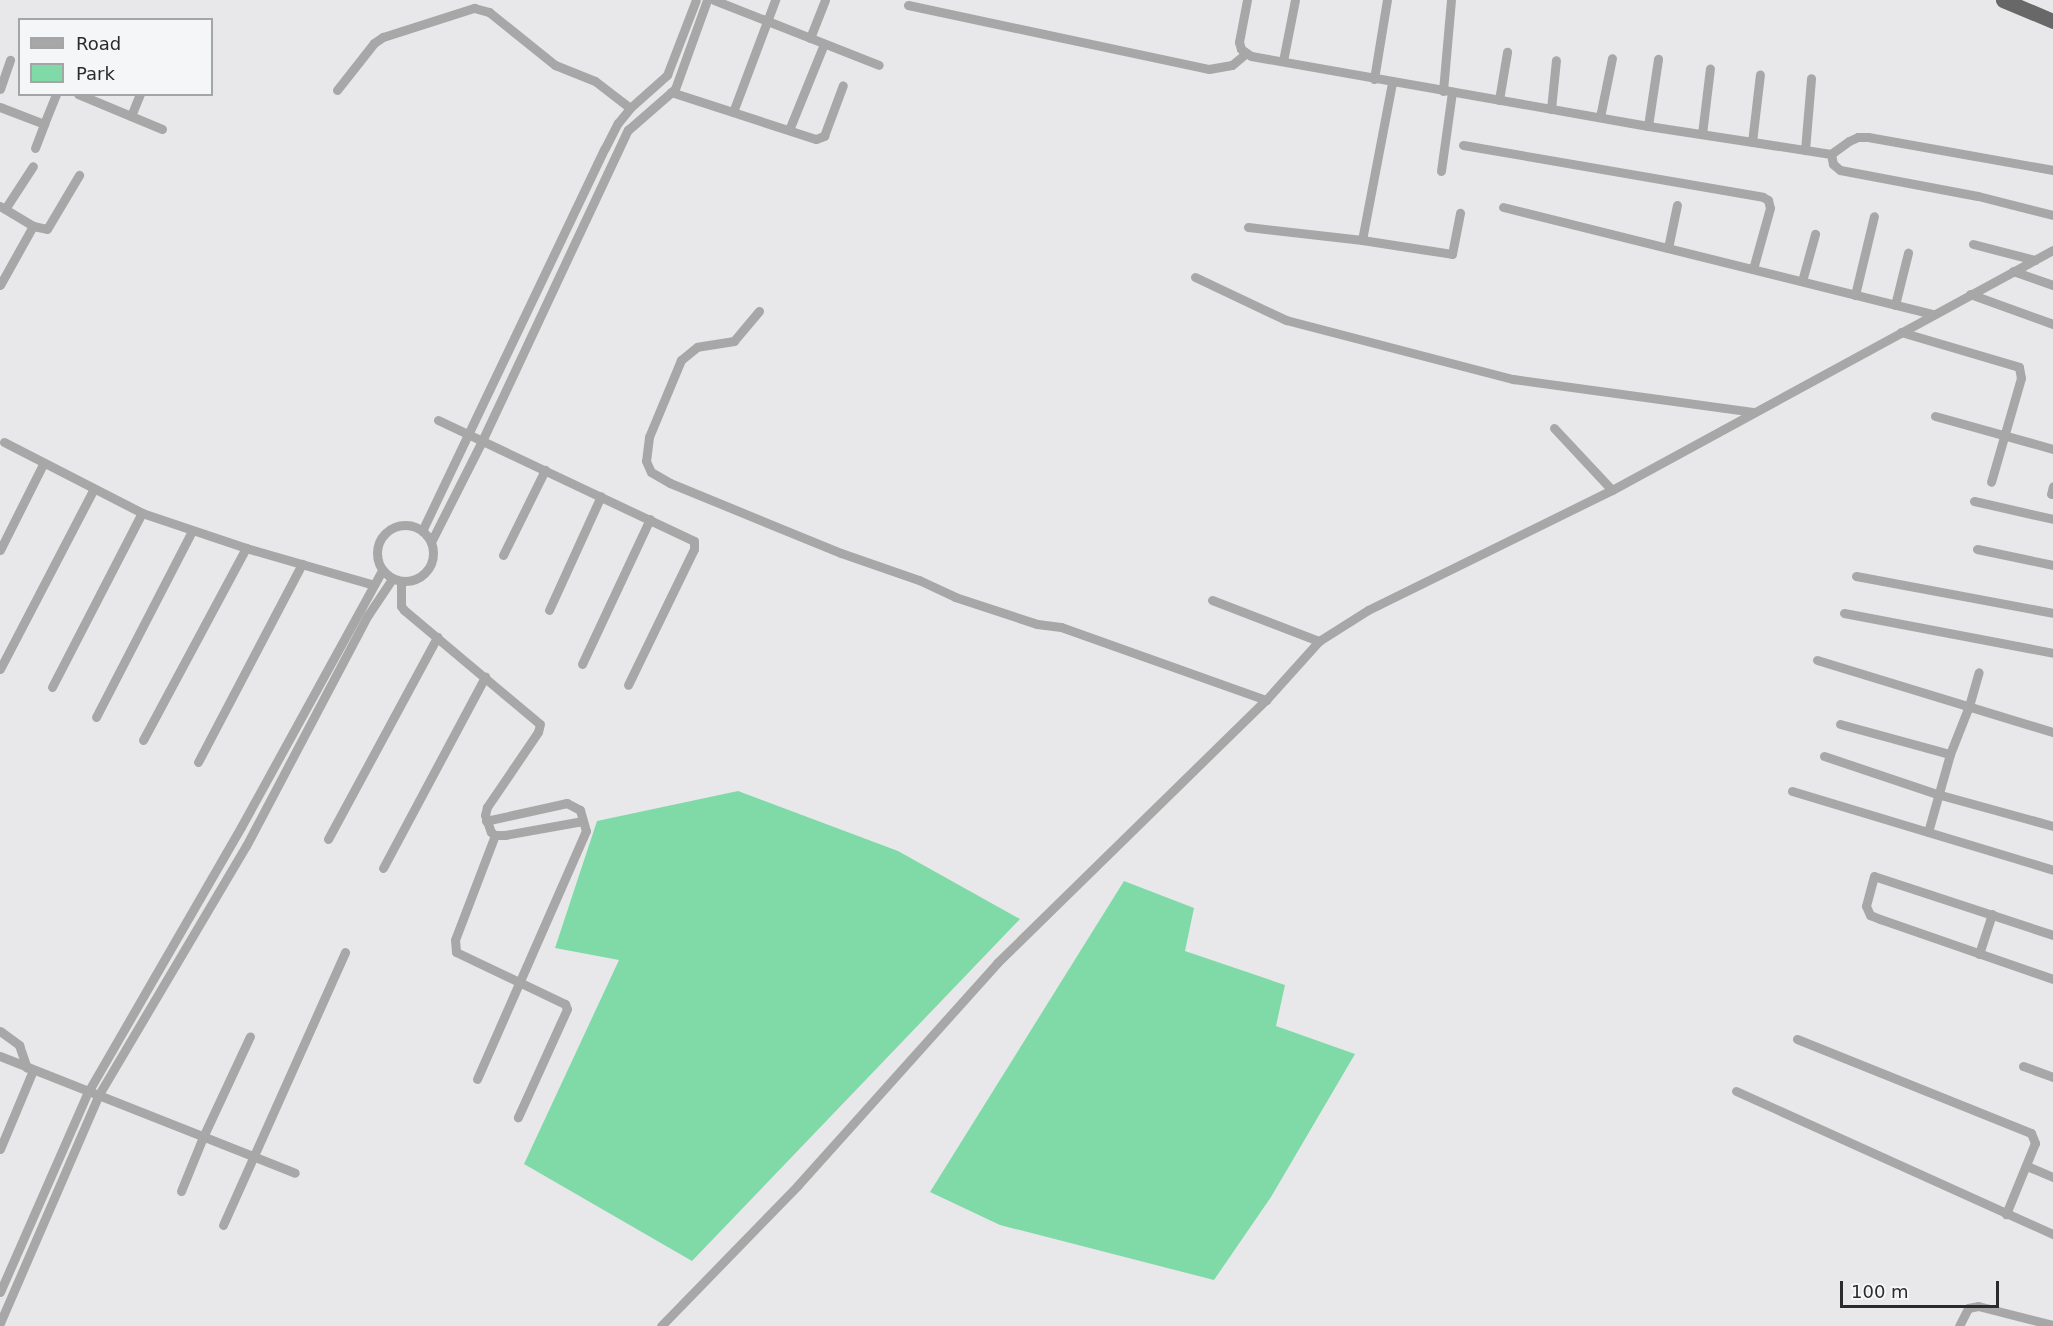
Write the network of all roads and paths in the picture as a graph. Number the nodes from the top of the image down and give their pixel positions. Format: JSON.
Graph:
{"nodes":[{"id":1,"x":696,"y":0,"type":"edge"},
{"id":2,"x":707,"y":0,"type":"edge"},
{"id":3,"x":714,"y":0,"type":"edge"},
{"id":4,"x":775,"y":0,"type":"edge"},
{"id":5,"x":825,"y":0,"type":"edge"},
{"id":6,"x":1247,"y":0,"type":"edge"},
{"id":7,"x":1295,"y":0,"type":"edge"},
{"id":8,"x":1387,"y":0,"type":"edge"},
{"id":9,"x":1450,"y":0,"type":"edge"},
{"id":10,"x":2003,"y":0,"type":"edge"},
{"id":11,"x":908,"y":5,"type":"dead end"},
{"id":12,"x":766,"y":21,"type":"junction"},
{"id":13,"x":2053,"y":21,"type":"edge"},
{"id":14,"x":810,"y":38,"type":"junction"},
{"id":15,"x":824,"y":44,"type":"junction"},
{"id":16,"x":1507,"y":51,"type":"dead end"},
{"id":17,"x":1245,"y":54,"type":"junction"},
{"id":18,"x":1612,"y":57,"type":"dead end"},
{"id":19,"x":1658,"y":59,"type":"dead end"},
{"id":20,"x":10,"y":60,"type":"dead end"},
{"id":21,"x":1556,"y":60,"type":"dead end"},
{"id":22,"x":1283,"y":61,"type":"junction"},
{"id":23,"x":879,"y":65,"type":"dead end"},
{"id":24,"x":1710,"y":68,"type":"dead end"},
{"id":25,"x":1760,"y":74,"type":"dead end"},
{"id":26,"x":1811,"y":78,"type":"dead end"},
{"id":27,"x":1374,"y":79,"type":"junction"},
{"id":28,"x":1392,"y":82,"type":"junction"},
{"id":29,"x":843,"y":84,"type":"dead end"},
{"id":30,"x":0,"y":88,"type":"edge"},
{"id":31,"x":337,"y":90,"type":"dead end"},
{"id":32,"x":1448,"y":91,"type":"junction"},
{"id":33,"x":671,"y":92,"type":"junction"},
{"id":34,"x":55,"y":96,"type":"edge"},
{"id":35,"x":83,"y":96,"type":"edge"},
{"id":36,"x":139,"y":96,"type":"edge"},
{"id":37,"x":1499,"y":100,"type":"junction"},
{"id":38,"x":0,"y":107,"type":"edge"},
{"id":39,"x":630,"y":108,"type":"junction"},
{"id":40,"x":1551,"y":109,"type":"junction"},
{"id":41,"x":733,"y":112,"type":"junction"},
{"id":42,"x":131,"y":116,"type":"junction"},
{"id":43,"x":1600,"y":117,"type":"junction"},
{"id":44,"x":44,"y":124,"type":"junction"},
{"id":45,"x":1648,"y":126,"type":"junction"},
{"id":46,"x":162,"y":129,"type":"dead end"},
{"id":47,"x":789,"y":130,"type":"junction"},
{"id":48,"x":1702,"y":134,"type":"junction"},
{"id":49,"x":1752,"y":142,"type":"junction"},
{"id":50,"x":1462,"y":144,"type":"dead end"},
{"id":51,"x":35,"y":147,"type":"dead end"},
{"id":52,"x":1805,"y":150,"type":"junction"},
{"id":53,"x":1831,"y":154,"type":"junction"},
{"id":54,"x":33,"y":165,"type":"dead end"},
{"id":55,"x":2053,"y":170,"type":"edge"},
{"id":56,"x":1441,"y":171,"type":"dead end"},
{"id":57,"x":79,"y":175,"type":"dead end"},
{"id":58,"x":1677,"y":205,"type":"dead end"},
{"id":59,"x":1503,"y":207,"type":"dead end"},
{"id":60,"x":3,"y":208,"type":"edge"},
{"id":61,"x":1460,"y":213,"type":"dead end"},
{"id":62,"x":2053,"y":215,"type":"edge"},
{"id":63,"x":1874,"y":216,"type":"dead end"},
{"id":64,"x":33,"y":226,"type":"junction"},
{"id":65,"x":1248,"y":227,"type":"dead end"},
{"id":66,"x":1815,"y":234,"type":"dead end"},
{"id":67,"x":1362,"y":240,"type":"junction"},
{"id":68,"x":1972,"y":244,"type":"dead end"},
{"id":69,"x":1668,"y":248,"type":"junction"},
{"id":70,"x":2053,"y":251,"type":"edge"},
{"id":71,"x":1908,"y":253,"type":"dead end"},
{"id":72,"x":2035,"y":260,"type":"junction"},
{"id":73,"x":1753,"y":269,"type":"junction"},
{"id":74,"x":2013,"y":271,"type":"junction"},
{"id":75,"x":1195,"y":277,"type":"dead end"},
{"id":76,"x":1802,"y":281,"type":"junction"},
{"id":77,"x":0,"y":285,"type":"edge"},
{"id":78,"x":2053,"y":285,"type":"edge"},
{"id":79,"x":1970,"y":294,"type":"junction"},
{"id":80,"x":1855,"y":295,"type":"junction"},
{"id":81,"x":1895,"y":305,"type":"junction"},
{"id":82,"x":759,"y":311,"type":"dead end"},
{"id":83,"x":1933,"y":314,"type":"junction"},
{"id":84,"x":2053,"y":324,"type":"edge"},
{"id":85,"x":1901,"y":332,"type":"junction"},
{"id":86,"x":1753,"y":412,"type":"junction"},
{"id":87,"x":1935,"y":416,"type":"dead end"},
{"id":88,"x":438,"y":420,"type":"dead end"},
{"id":89,"x":1554,"y":428,"type":"dead end"},
{"id":90,"x":469,"y":434,"type":"junction"},
{"id":91,"x":2004,"y":436,"type":"junction"},
{"id":92,"x":482,"y":441,"type":"junction"},
{"id":93,"x":4,"y":442,"type":"dead end"},
{"id":94,"x":2053,"y":449,"type":"edge"},
{"id":95,"x":43,"y":464,"type":"junction"},
{"id":96,"x":545,"y":470,"type":"junction"},
{"id":97,"x":1991,"y":482,"type":"dead end"},
{"id":98,"x":93,"y":490,"type":"junction"},
{"id":99,"x":1612,"y":490,"type":"junction"},
{"id":100,"x":601,"y":496,"type":"junction"},
{"id":101,"x":1974,"y":501,"type":"dead end"},
{"id":102,"x":142,"y":513,"type":"junction"},
{"id":103,"x":650,"y":519,"type":"junction"},
{"id":104,"x":2053,"y":519,"type":"edge"},
{"id":105,"x":192,"y":531,"type":"junction"},
{"id":106,"x":422,"y":531,"type":"junction"},
{"id":107,"x":431,"y":542,"type":"junction"},
{"id":108,"x":246,"y":548,"type":"junction"},
{"id":109,"x":1977,"y":549,"type":"dead end"},
{"id":110,"x":0,"y":550,"type":"edge"},
{"id":111,"x":503,"y":555,"type":"dead end"},
{"id":112,"x":302,"y":564,"type":"junction"},
{"id":113,"x":2053,"y":565,"type":"edge"},
{"id":114,"x":382,"y":570,"type":"junction"},
{"id":115,"x":1856,"y":576,"type":"dead end"},
{"id":116,"x":397,"y":580,"type":"junction"},
{"id":117,"x":374,"y":585,"type":"junction"},
{"id":118,"x":1212,"y":600,"type":"dead end"},
{"id":119,"x":549,"y":610,"type":"dead end"},
{"id":120,"x":1844,"y":613,"type":"dead end"},
{"id":121,"x":2053,"y":613,"type":"edge"},
{"id":122,"x":437,"y":637,"type":"junction"},
{"id":123,"x":1319,"y":641,"type":"junction"},
{"id":124,"x":2053,"y":653,"type":"edge"},
{"id":125,"x":1817,"y":660,"type":"dead end"},
{"id":126,"x":582,"y":664,"type":"dead end"},
{"id":127,"x":0,"y":669,"type":"edge"},
{"id":128,"x":1979,"y":672,"type":"dead end"},
{"id":129,"x":485,"y":677,"type":"junction"},
{"id":130,"x":628,"y":685,"type":"dead end"},
{"id":131,"x":52,"y":687,"type":"dead end"},
{"id":132,"x":1266,"y":700,"type":"junction"},
{"id":133,"x":1970,"y":706,"type":"junction"},
{"id":134,"x":96,"y":717,"type":"dead end"},
{"id":135,"x":1840,"y":724,"type":"dead end"},
{"id":136,"x":2053,"y":732,"type":"edge"},
{"id":137,"x":143,"y":740,"type":"dead end"},
{"id":138,"x":1950,"y":754,"type":"junction"},
{"id":139,"x":1824,"y":756,"type":"dead end"},
{"id":140,"x":198,"y":762,"type":"dead end"},
{"id":141,"x":1792,"y":791,"type":"dead end"},
{"id":142,"x":1937,"y":794,"type":"junction"},
{"id":143,"x":486,"y":821,"type":"junction"},
{"id":144,"x":583,"y":821,"type":"junction"},
{"id":145,"x":2053,"y":826,"type":"edge"},
{"id":146,"x":1928,"y":832,"type":"junction"},
{"id":147,"x":495,"y":835,"type":"junction"},
{"id":148,"x":328,"y":839,"type":"dead end"},
{"id":149,"x":383,"y":868,"type":"dead end"},
{"id":150,"x":2053,"y":870,"type":"edge"},
{"id":151,"x":1992,"y":914,"type":"junction"},
{"id":152,"x":2053,"y":935,"type":"edge"},
{"id":153,"x":345,"y":952,"type":"dead end"},
{"id":154,"x":1979,"y":954,"type":"junction"},
{"id":155,"x":2053,"y":979,"type":"edge"},
{"id":156,"x":520,"y":982,"type":"junction"},
{"id":157,"x":0,"y":1031,"type":"edge"},
{"id":158,"x":250,"y":1035,"type":"dead end"},
{"id":159,"x":1797,"y":1039,"type":"dead end"},
{"id":160,"x":0,"y":1056,"type":"edge"},
{"id":161,"x":2023,"y":1066,"type":"dead end"},
{"id":162,"x":30,"y":1069,"type":"junction"},
{"id":163,"x":2053,"y":1077,"type":"edge"},
{"id":164,"x":477,"y":1079,"type":"dead end"},
{"id":165,"x":1736,"y":1091,"type":"dead end"},
{"id":166,"x":88,"y":1092,"type":"junction"},
{"id":167,"x":98,"y":1096,"type":"junction"},
{"id":168,"x":518,"y":1117,"type":"dead end"},
{"id":169,"x":203,"y":1137,"type":"junction"},
{"id":170,"x":0,"y":1149,"type":"edge"},
{"id":171,"x":252,"y":1156,"type":"junction"},
{"id":172,"x":2027,"y":1166,"type":"junction"},
{"id":173,"x":295,"y":1173,"type":"dead end"},
{"id":174,"x":2053,"y":1177,"type":"edge"},
{"id":175,"x":181,"y":1191,"type":"dead end"},
{"id":176,"x":2006,"y":1214,"type":"junction"},
{"id":177,"x":223,"y":1225,"type":"dead end"},
{"id":178,"x":2053,"y":1234,"type":"edge"},
{"id":179,"x":0,"y":1292,"type":"edge"},
{"id":180,"x":0,"y":1323,"type":"edge"},
{"id":181,"x":2053,"y":1325,"type":"edge"},
{"id":182,"x":661,"y":1326,"type":"edge"},
{"id":183,"x":1959,"y":1326,"type":"edge"}],
"edges":[{"from":1,"to":39,"type":"street"},
{"from":2,"to":33,"type":"street"},
{"from":3,"to":12,"type":"street"},
{"from":4,"to":12,"type":"street"},
{"from":5,"to":14,"type":"street"},
{"from":6,"to":17,"type":"street"},
{"from":7,"to":22,"type":"street"},
{"from":8,"to":27,"type":"street"},
{"from":9,"to":32,"type":"street"},
{"from":10,"to":13,"type":"highway"},
{"from":11,"to":17,"type":"street"},
{"from":12,"to":14,"type":"street"},
{"from":12,"to":41,"type":"street"},
{"from":14,"to":15,"type":"street"},
{"from":15,"to":23,"type":"street"},
{"from":15,"to":47,"type":"street"},
{"from":16,"to":37,"type":"street"},
{"from":17,"to":22,"type":"street"},
{"from":18,"to":43,"type":"street"},
{"from":19,"to":45,"type":"street"},
{"from":20,"to":30,"type":"street"},
{"from":21,"to":40,"type":"street"},
{"from":22,"to":27,"type":"street"},
{"from":24,"to":48,"type":"street"},
{"from":25,"to":49,"type":"street"},
{"from":26,"to":52,"type":"street"},
{"from":27,"to":28,"type":"street"},
{"from":28,"to":32,"type":"street"},
{"from":28,"to":67,"type":"street"},
{"from":29,"to":47,"type":"street"},
{"from":31,"to":39,"type":"street"},
{"from":32,"to":37,"type":"street"},
{"from":32,"to":56,"type":"street"},
{"from":33,"to":41,"type":"street"},
{"from":33,"to":92,"type":"street"},
{"from":34,"to":44,"type":"street"},
{"from":35,"to":42,"type":"street"},
{"from":36,"to":42,"type":"street"},
{"from":37,"to":40,"type":"street"},
{"from":38,"to":44,"type":"street"},
{"from":39,"to":90,"type":"street"},
{"from":40,"to":43,"type":"street"},
{"from":41,"to":47,"type":"street"},
{"from":42,"to":46,"type":"street"},
{"from":43,"to":45,"type":"street"},
{"from":44,"to":51,"type":"street"},
{"from":45,"to":48,"type":"street"},
{"from":48,"to":49,"type":"street"},
{"from":49,"to":52,"type":"street"},
{"from":50,"to":73,"type":"street"},
{"from":52,"to":53,"type":"street"},
{"from":53,"to":55,"type":"street"},
{"from":53,"to":62,"type":"street"},
{"from":54,"to":60,"type":"street"},
{"from":57,"to":64,"type":"street"},
{"from":58,"to":69,"type":"street"},
{"from":59,"to":69,"type":"street"},
{"from":60,"to":64,"type":"street"},
{"from":61,"to":67,"type":"street"},
{"from":63,"to":80,"type":"street"},
{"from":64,"to":77,"type":"street"},
{"from":65,"to":67,"type":"street"},
{"from":66,"to":76,"type":"street"},
{"from":68,"to":72,"type":"street"},
{"from":69,"to":73,"type":"street"},
{"from":70,"to":72,"type":"street"},
{"from":71,"to":81,"type":"street"},
{"from":72,"to":74,"type":"street"},
{"from":73,"to":76,"type":"street"},
{"from":74,"to":78,"type":"street"},
{"from":74,"to":79,"type":"street"},
{"from":75,"to":86,"type":"street"},
{"from":76,"to":80,"type":"street"},
{"from":79,"to":83,"type":"street"},
{"from":79,"to":84,"type":"street"},
{"from":80,"to":81,"type":"street"},
{"from":81,"to":83,"type":"street"},
{"from":82,"to":132,"type":"street"},
{"from":83,"to":85,"type":"street"},
{"from":85,"to":86,"type":"street"},
{"from":85,"to":91,"type":"street"},
{"from":86,"to":99,"type":"street"},
{"from":87,"to":91,"type":"street"},
{"from":88,"to":90,"type":"street"},
{"from":89,"to":99,"type":"street"},
{"from":90,"to":92,"type":"street"},
{"from":90,"to":106,"type":"street"},
{"from":91,"to":94,"type":"street"},
{"from":91,"to":97,"type":"street"},
{"from":92,"to":96,"type":"street"},
{"from":92,"to":107,"type":"street"},
{"from":93,"to":95,"type":"street"},
{"from":95,"to":98,"type":"street"},
{"from":95,"to":110,"type":"street"},
{"from":96,"to":100,"type":"street"},
{"from":96,"to":111,"type":"street"},
{"from":98,"to":102,"type":"street"},
{"from":98,"to":127,"type":"street"},
{"from":99,"to":123,"type":"street"},
{"from":100,"to":103,"type":"street"},
{"from":100,"to":119,"type":"street"},
{"from":101,"to":104,"type":"street"},
{"from":102,"to":105,"type":"street"},
{"from":102,"to":131,"type":"street"},
{"from":103,"to":126,"type":"street"},
{"from":103,"to":130,"type":"street"},
{"from":105,"to":108,"type":"street"},
{"from":105,"to":134,"type":"street"},
{"from":106,"to":107,"type":"street"},
{"from":106,"to":114,"type":"street"},
{"from":107,"to":116,"type":"street"},
{"from":108,"to":112,"type":"street"},
{"from":108,"to":137,"type":"street"},
{"from":109,"to":113,"type":"street"},
{"from":112,"to":117,"type":"street"},
{"from":112,"to":140,"type":"street"},
{"from":114,"to":116,"type":"street"},
{"from":114,"to":117,"type":"street"},
{"from":115,"to":121,"type":"street"},
{"from":116,"to":122,"type":"street"},
{"from":116,"to":167,"type":"street"},
{"from":117,"to":166,"type":"street"},
{"from":118,"to":123,"type":"street"},
{"from":120,"to":124,"type":"street"},
{"from":122,"to":129,"type":"street"},
{"from":122,"to":148,"type":"street"},
{"from":123,"to":132,"type":"street"},
{"from":125,"to":133,"type":"street"},
{"from":128,"to":133,"type":"street"},
{"from":129,"to":143,"type":"street"},
{"from":129,"to":149,"type":"street"},
{"from":132,"to":182,"type":"street"},
{"from":133,"to":136,"type":"street"},
{"from":133,"to":138,"type":"street"},
{"from":135,"to":138,"type":"street"},
{"from":138,"to":142,"type":"street"},
{"from":139,"to":142,"type":"street"},
{"from":141,"to":146,"type":"street"},
{"from":142,"to":145,"type":"street"},
{"from":142,"to":146,"type":"street"},
{"from":143,"to":144,"type":"street"},
{"from":143,"to":147,"type":"street"},
{"from":144,"to":147,"type":"street"},
{"from":144,"to":156,"type":"street"},
{"from":146,"to":150,"type":"street"},
{"from":147,"to":156,"type":"street"},
{"from":151,"to":152,"type":"street"},
{"from":151,"to":154,"type":"street"},
{"from":151,"to":154,"type":"street"},
{"from":153,"to":171,"type":"street"},
{"from":154,"to":155,"type":"street"},
{"from":156,"to":164,"type":"street"},
{"from":156,"to":168,"type":"street"},
{"from":157,"to":162,"type":"street"},
{"from":158,"to":169,"type":"street"},
{"from":159,"to":172,"type":"street"},
{"from":160,"to":162,"type":"street"},
{"from":161,"to":163,"type":"street"},
{"from":162,"to":166,"type":"street"},
{"from":162,"to":170,"type":"street"},
{"from":165,"to":176,"type":"street"},
{"from":166,"to":167,"type":"street"},
{"from":166,"to":179,"type":"street"},
{"from":167,"to":169,"type":"street"},
{"from":167,"to":180,"type":"street"},
{"from":169,"to":171,"type":"street"},
{"from":169,"to":175,"type":"street"},
{"from":171,"to":173,"type":"street"},
{"from":171,"to":177,"type":"street"},
{"from":172,"to":174,"type":"street"},
{"from":172,"to":176,"type":"street"},
{"from":176,"to":178,"type":"street"},
{"from":181,"to":183,"type":"street"}]}
